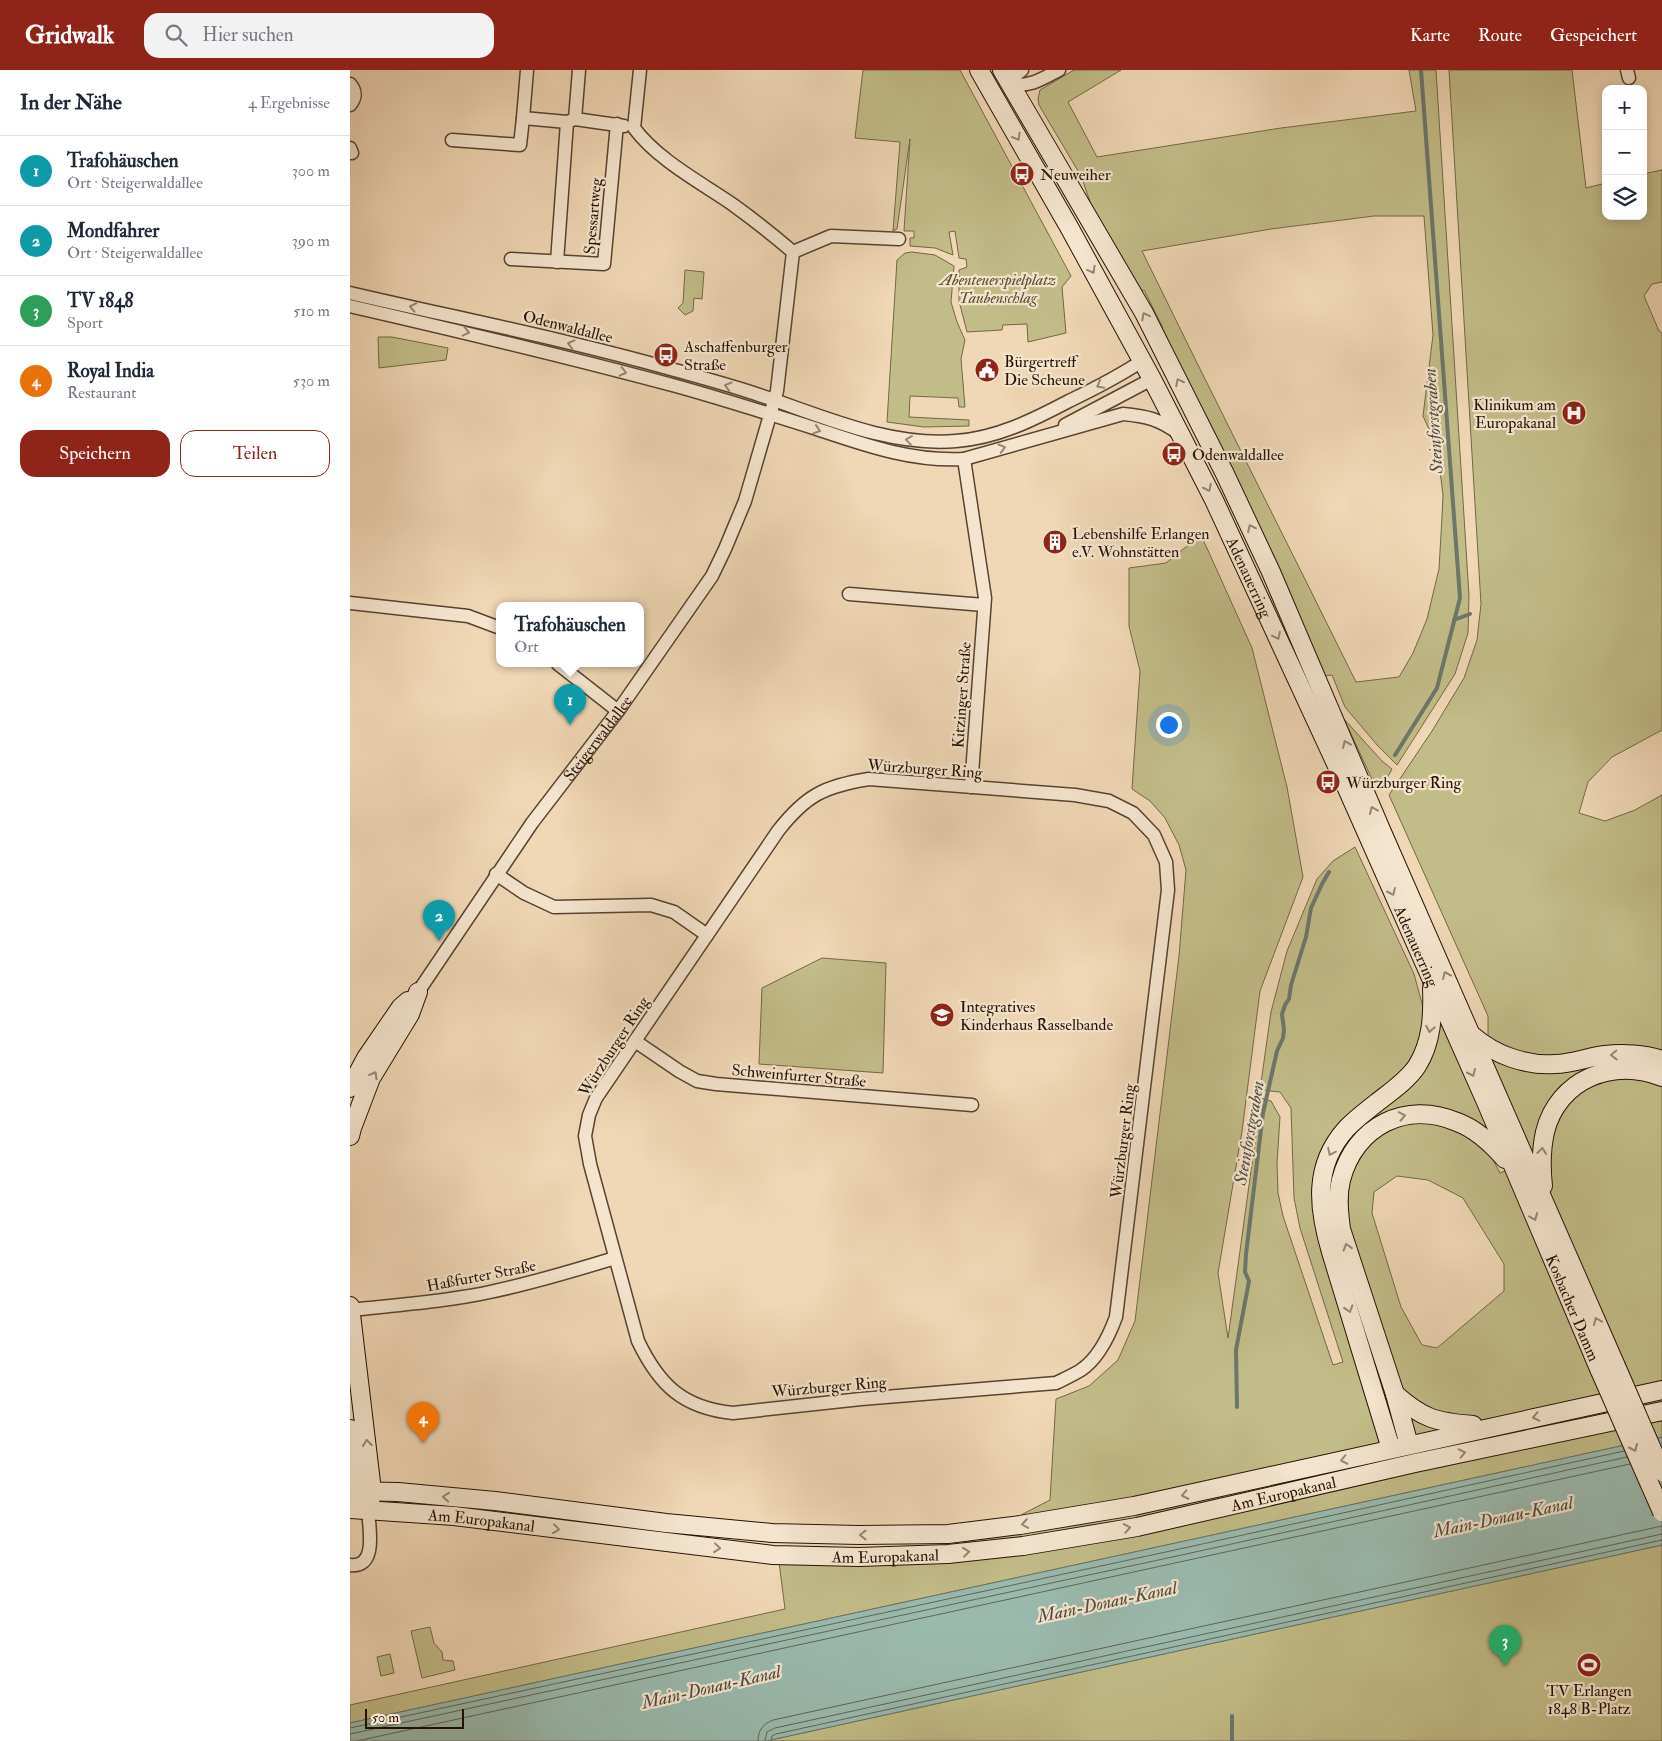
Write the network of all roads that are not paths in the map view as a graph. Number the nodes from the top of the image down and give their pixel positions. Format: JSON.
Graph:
{"nodes":[{"id":1,"x":527,"y":70,"type":"edge"},
{"id":2,"x":579,"y":70,"type":"edge"},
{"id":3,"x":640,"y":70,"type":"edge"},
{"id":4,"x":979,"y":70,"type":"edge"},
{"id":5,"x":1022,"y":70,"type":"edge"},
{"id":6,"x":1059,"y":70,"type":"edge"},
{"id":7,"x":1006,"y":78,"type":"edge"},
{"id":8,"x":350,"y":84,"type":"edge"},
{"id":9,"x":993,"y":94,"type":"junction"},
{"id":10,"x":350,"y":105,"type":"edge"},
{"id":11,"x":523,"y":118,"type":"junction"},
{"id":12,"x":571,"y":121,"type":"junction"},
{"id":13,"x":617,"y":124,"type":"junction"},
{"id":14,"x":634,"y":128,"type":"junction"},
{"id":15,"x":452,"y":140,"type":"dead end"},
{"id":16,"x":350,"y":148,"type":"edge"},
{"id":17,"x":350,"y":153,"type":"edge"},
{"id":18,"x":898,"y":239,"type":"dead end"},
{"id":19,"x":793,"y":252,"type":"junction"},
{"id":20,"x":511,"y":259,"type":"dead end"},
{"id":21,"x":557,"y":262,"type":"junction"},
{"id":22,"x":350,"y":294,"type":"edge"},
{"id":23,"x":350,"y":306,"type":"edge"},
{"id":24,"x":1168,"y":359,"type":"junction"},
{"id":25,"x":1142,"y":361,"type":"junction"},
{"id":26,"x":1152,"y":379,"type":"junction"},
{"id":27,"x":774,"y":400,"type":"junction"},
{"id":28,"x":771,"y":414,"type":"junction"},
{"id":29,"x":1180,"y":434,"type":"junction"},
{"id":30,"x":1041,"y":437,"type":"junction"},
{"id":31,"x":964,"y":459,"type":"junction"},
{"id":32,"x":849,"y":594,"type":"dead end"},
{"id":33,"x":350,"y":603,"type":"edge"},
{"id":34,"x":984,"y":605,"type":"junction"},
{"id":35,"x":496,"y":626,"type":"edge"},
{"id":36,"x":562,"y":667,"type":"edge"},
{"id":37,"x":618,"y":711,"type":"junction"},
{"id":38,"x":971,"y":787,"type":"junction"},
{"id":39,"x":496,"y":874,"type":"junction"},
{"id":40,"x":707,"y":935,"type":"junction"},
{"id":41,"x":1431,"y":980,"type":"junction"},
{"id":42,"x":418,"y":992,"type":"junction"},
{"id":43,"x":1473,"y":1036,"type":"junction"},
{"id":44,"x":635,"y":1041,"type":"junction"},
{"id":45,"x":1662,"y":1060,"type":"edge"},
{"id":46,"x":1662,"y":1077,"type":"edge"},
{"id":47,"x":350,"y":1088,"type":"edge"},
{"id":48,"x":1492,"y":1099,"type":"junction"},
{"id":49,"x":972,"y":1105,"type":"dead end"},
{"id":50,"x":351,"y":1131,"type":"edge"},
{"id":51,"x":1515,"y":1172,"type":"junction"},
{"id":52,"x":1544,"y":1199,"type":"junction"},
{"id":53,"x":615,"y":1258,"type":"junction"},
{"id":54,"x":350,"y":1306,"type":"edge"},
{"id":55,"x":350,"y":1310,"type":"edge"},
{"id":56,"x":1608,"y":1368,"type":"junction"},
{"id":57,"x":1662,"y":1390,"type":"edge"},
{"id":58,"x":1395,"y":1394,"type":"junction"},
{"id":59,"x":1662,"y":1411,"type":"edge"},
{"id":60,"x":1490,"y":1427,"type":"junction"},
{"id":61,"x":350,"y":1429,"type":"edge"},
{"id":62,"x":1402,"y":1456,"type":"junction"},
{"id":63,"x":1662,"y":1472,"type":"edge"},
{"id":64,"x":359,"y":1491,"type":"edge"},
{"id":65,"x":350,"y":1509,"type":"edge"},
{"id":66,"x":368,"y":1510,"type":"junction"},
{"id":67,"x":1662,"y":1512,"type":"edge"},
{"id":68,"x":350,"y":1566,"type":"edge"}],
"edges":[{"from":1,"to":11,"type":"street"},
{"from":2,"to":12,"type":"street","name":"Spessartweg"},
{"from":3,"to":14,"type":"street"},
{"from":4,"to":9,"type":"main road","name":"Adenauerring"},
{"from":5,"to":7,"type":"street"},
{"from":6,"to":7,"type":"street"},
{"from":7,"to":9,"type":"main road"},
{"from":24,"to":7,"type":"main road","name":"Adenauerring","one_way":true},
{"from":8,"to":10,"type":"street"},
{"from":9,"to":25,"type":"main road","name":"Adenauerring","one_way":true},
{"from":11,"to":12,"type":"street"},
{"from":11,"to":15,"type":"street"},
{"from":12,"to":13,"type":"street"},
{"from":12,"to":21,"type":"street","name":"Spessartweg"},
{"from":13,"to":14,"type":"street"},
{"from":13,"to":21,"type":"street","name":"Spessartweg"},
{"from":14,"to":19,"type":"street"},
{"from":16,"to":17,"type":"street"},
{"from":18,"to":19,"type":"street"},
{"from":19,"to":27,"type":"street"},
{"from":20,"to":21,"type":"street","name":"Spessartweg"},
{"from":27,"to":22,"type":"street","name":"Odenwaldallee","one_way":true},
{"from":23,"to":28,"type":"street","name":"Odenwaldallee","one_way":true},
{"from":24,"to":25,"type":"main road"},
{"from":24,"to":26,"type":"main road"},
{"from":43,"to":24,"type":"main road","name":"Adenauerring","one_way":true},
{"from":25,"to":26,"type":"main road","name":"Adenauerring"},
{"from":25,"to":27,"type":"street","name":"Odenwaldallee","one_way":true},
{"from":26,"to":29,"type":"main road","name":"Adenauerring"},
{"from":26,"to":30,"type":"street","name":"Odenwaldallee"},
{"from":27,"to":28,"type":"street"},
{"from":28,"to":31,"type":"street","name":"Odenwaldallee","one_way":true},
{"from":28,"to":37,"type":"street","name":"Steigerwaldallee"},
{"from":29,"to":30,"type":"street","name":"Odenwaldallee"},
{"from":29,"to":41,"type":"main road","name":"Adenauerring","one_way":true},
{"from":31,"to":30,"type":"street","name":"Odenwaldallee","one_way":true},
{"from":31,"to":34,"type":"street","name":"Kitzinger Straße"},
{"from":32,"to":34,"type":"street"},
{"from":33,"to":35,"type":"street"},
{"from":34,"to":38,"type":"street","name":"Kitzinger Straße"},
{"from":36,"to":37,"type":"street"},
{"from":37,"to":39,"type":"street","name":"Steigerwaldallee"},
{"from":38,"to":40,"type":"street","name":"Würzburger Ring"},
{"from":38,"to":53,"type":"street","name":"Würzburger Ring"},
{"from":39,"to":40,"type":"street"},
{"from":39,"to":42,"type":"street","name":"Steigerwaldallee"},
{"from":40,"to":44,"type":"street","name":"Würzburger Ring"},
{"from":41,"to":48,"type":"main road","name":"Adenauerring","one_way":true},
{"from":41,"to":62,"type":"main road","one_way":true},
{"from":42,"to":47,"type":"main road","name":"Steigerwaldallee"},
{"from":50,"to":42,"type":"main road","name":"Steigerwaldallee","one_way":true},
{"from":45,"to":43,"type":"main road","one_way":true},
{"from":43,"to":48,"type":"main road","name":"Adenauerring"},
{"from":44,"to":49,"type":"street","name":"Schweinfurter Straße"},
{"from":44,"to":53,"type":"street","name":"Würzburger Ring"},
{"from":52,"to":46,"type":"main road","one_way":true},
{"from":48,"to":51,"type":"main road","name":"Kosbacher Damm"},
{"from":48,"to":52,"type":"main road","name":"Kosbacher Damm"},
{"from":51,"to":56,"type":"main road","name":"Kosbacher Damm","one_way":true},
{"from":58,"to":51,"type":"main road","one_way":true},
{"from":56,"to":52,"type":"main road","name":"Kosbacher Damm","one_way":true},
{"from":53,"to":55,"type":"street","name":"Haßfurter Straße"},
{"from":54,"to":55,"type":"main road"},
{"from":64,"to":55,"type":"main road","one_way":true},
{"from":56,"to":63,"type":"main road","name":"Kosbacher Damm","bridge":true},
{"from":56,"to":67,"type":"main road","name":"Kosbacher Damm","one_way":true,"bridge":true},
{"from":57,"to":60,"type":"main road","name":"Am Europakanal","one_way":true},
{"from":58,"to":60,"type":"main road"},
{"from":58,"to":62,"type":"main road"},
{"from":62,"to":59,"type":"main road","name":"Am Europakanal","one_way":true},
{"from":60,"to":62,"type":"main road","name":"Am Europakanal"},
{"from":61,"to":64,"type":"main road"},
{"from":62,"to":64,"type":"main road","name":"Am Europakanal","one_way":true},
{"from":66,"to":62,"type":"main road","name":"Am Europakanal","one_way":true},
{"from":64,"to":66,"type":"main road"},
{"from":65,"to":66,"type":"main road","name":"Am Europakanal"},
{"from":66,"to":68,"type":"street"}]}
